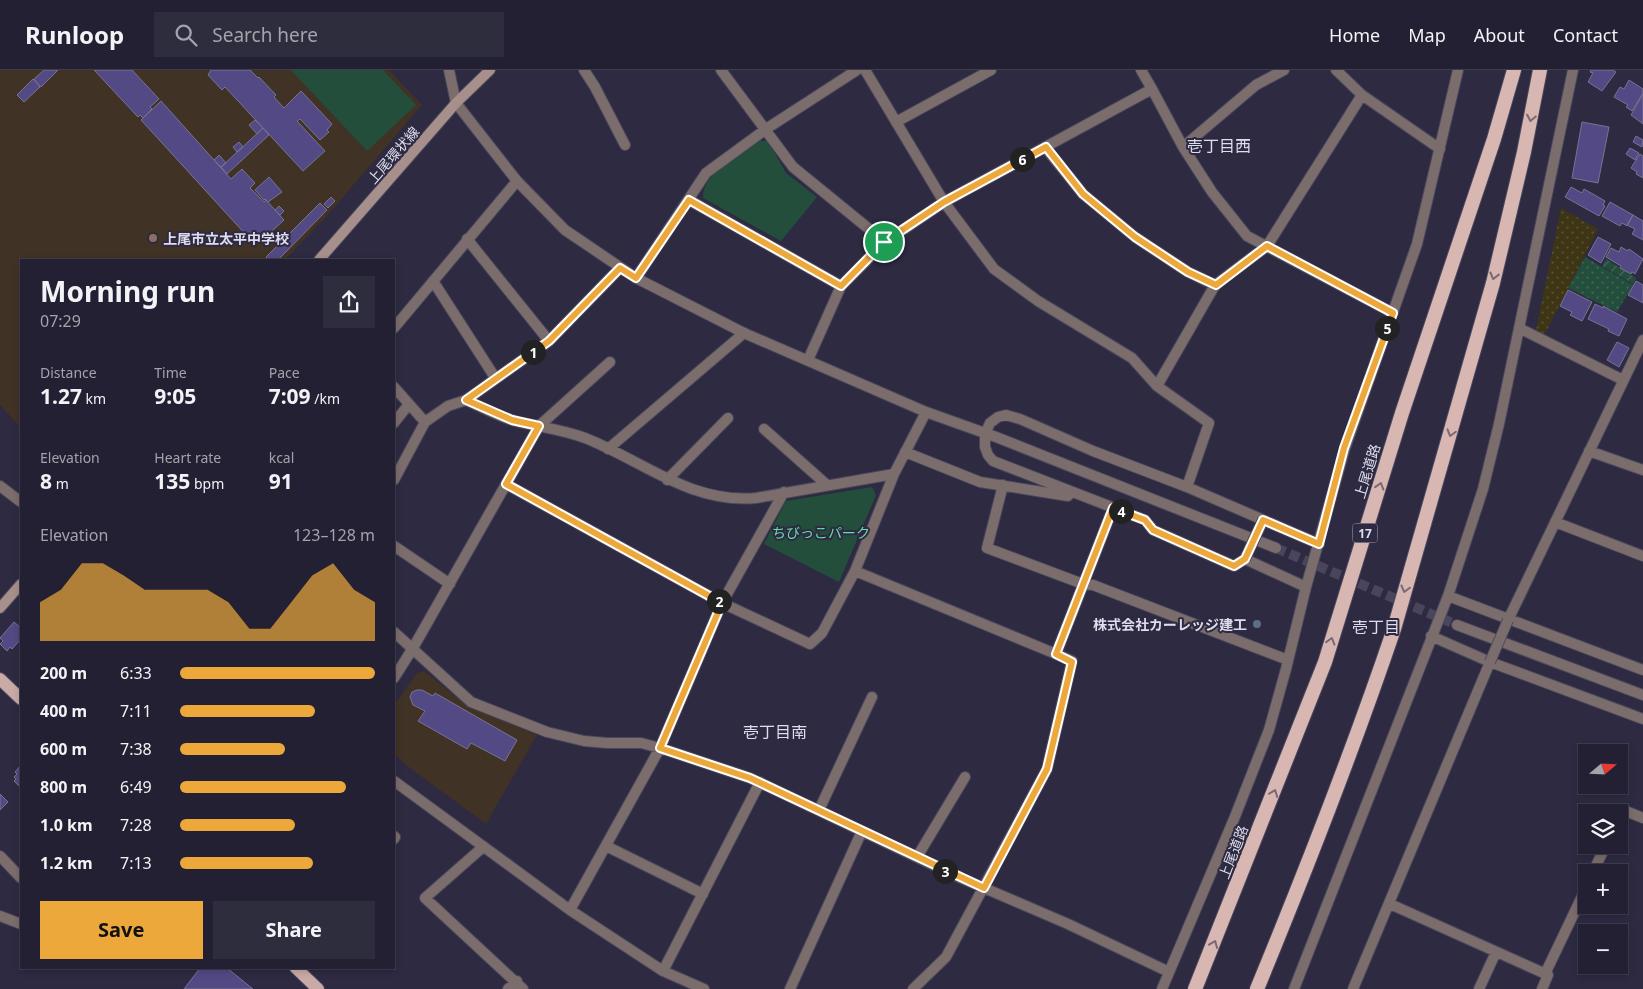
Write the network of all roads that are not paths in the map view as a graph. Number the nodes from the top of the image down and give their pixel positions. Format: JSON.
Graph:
{"nodes":[{"id":1,"x":449,"y":70,"type":"edge"},
{"id":2,"x":490,"y":70,"type":"edge"},
{"id":3,"x":584,"y":70,"type":"edge"},
{"id":4,"x":721,"y":70,"type":"edge"},
{"id":5,"x":857,"y":70,"type":"edge"},
{"id":6,"x":865,"y":70,"type":"edge"},
{"id":7,"x":991,"y":70,"type":"edge"},
{"id":8,"x":1142,"y":70,"type":"edge"},
{"id":9,"x":1284,"y":70,"type":"edge"},
{"id":10,"x":1336,"y":70,"type":"edge"},
{"id":11,"x":1458,"y":70,"type":"edge"},
{"id":12,"x":1514,"y":70,"type":"edge"},
{"id":13,"x":1540,"y":70,"type":"edge"},
{"id":14,"x":1573,"y":70,"type":"edge"},
{"id":15,"x":1152,"y":89,"type":"junction"},
{"id":16,"x":1362,"y":95,"type":"junction"},
{"id":17,"x":456,"y":103,"type":"junction"},
{"id":18,"x":896,"y":122,"type":"junction"},
{"id":19,"x":766,"y":129,"type":"junction"},
{"id":20,"x":625,"y":145,"type":"dead end"},
{"id":21,"x":1046,"y":147,"type":"junction"},
{"id":22,"x":1183,"y":147,"type":"junction"},
{"id":23,"x":1440,"y":149,"type":"junction"},
{"id":24,"x":517,"y":181,"type":"junction"},
{"id":25,"x":689,"y":200,"type":"junction"},
{"id":26,"x":944,"y":202,"type":"junction"},
{"id":27,"x":467,"y":239,"type":"junction"},
{"id":28,"x":884,"y":242,"type":"junction"},
{"id":29,"x":1267,"y":246,"type":"junction"},
{"id":30,"x":320,"y":259,"type":"edge"},
{"id":31,"x":620,"y":268,"type":"junction"},
{"id":32,"x":636,"y":278,"type":"junction"},
{"id":33,"x":433,"y":280,"type":"junction"},
{"id":34,"x":1216,"y":285,"type":"junction"},
{"id":35,"x":841,"y":286,"type":"junction"},
{"id":36,"x":1393,"y":313,"type":"junction"},
{"id":37,"x":395,"y":327,"type":"edge"},
{"id":38,"x":1519,"y":328,"type":"junction"},
{"id":39,"x":744,"y":333,"type":"junction"},
{"id":40,"x":1643,"y":340,"type":"edge"},
{"id":41,"x":549,"y":341,"type":"junction"},
{"id":42,"x":808,"y":360,"type":"junction"},
{"id":43,"x":610,"y":362,"type":"dead end"},
{"id":44,"x":496,"y":379,"type":"junction"},
{"id":45,"x":1623,"y":380,"type":"junction"},
{"id":46,"x":1156,"y":386,"type":"junction"},
{"id":47,"x":395,"y":388,"type":"edge"},
{"id":48,"x":466,"y":400,"type":"junction"},
{"id":49,"x":409,"y":404,"type":"junction"},
{"id":50,"x":926,"y":412,"type":"junction"},
{"id":51,"x":728,"y":418,"type":"dead end"},
{"id":52,"x":395,"y":422,"type":"edge"},
{"id":53,"x":425,"y":422,"type":"junction"},
{"id":54,"x":539,"y":426,"type":"junction"},
{"id":55,"x":764,"y":429,"type":"dead end"},
{"id":56,"x":985,"y":434,"type":"junction"},
{"id":57,"x":608,"y":449,"type":"junction"},
{"id":58,"x":1589,"y":451,"type":"junction"},
{"id":59,"x":905,"y":452,"type":"junction"},
{"id":60,"x":1643,"y":470,"type":"edge"},
{"id":61,"x":894,"y":474,"type":"junction"},
{"id":62,"x":395,"y":478,"type":"edge"},
{"id":63,"x":668,"y":480,"type":"junction"},
{"id":64,"x":506,"y":484,"type":"junction"},
{"id":65,"x":827,"y":485,"type":"junction"},
{"id":66,"x":1003,"y":485,"type":"junction"},
{"id":67,"x":0,"y":486,"type":"edge"},
{"id":68,"x":1186,"y":488,"type":"junction"},
{"id":69,"x":784,"y":492,"type":"junction"},
{"id":70,"x":1092,"y":500,"type":"junction"},
{"id":71,"x":20,"y":501,"type":"edge"},
{"id":72,"x":1113,"y":508,"type":"junction"},
{"id":73,"x":1263,"y":520,"type":"junction"},
{"id":74,"x":1555,"y":522,"type":"junction"},
{"id":75,"x":1319,"y":544,"type":"junction"},
{"id":76,"x":395,"y":547,"type":"edge"},
{"id":77,"x":1276,"y":548,"type":"tunnel mouth"},
{"id":78,"x":1643,"y":556,"type":"edge"},
{"id":79,"x":1245,"y":559,"type":"junction"},
{"id":80,"x":855,"y":570,"type":"junction"},
{"id":81,"x":450,"y":584,"type":"junction"},
{"id":82,"x":1083,"y":584,"type":"junction"},
{"id":83,"x":20,"y":585,"type":"edge"},
{"id":84,"x":1306,"y":587,"type":"junction"},
{"id":85,"x":1448,"y":596,"type":"junction"},
{"id":86,"x":722,"y":603,"type":"junction"},
{"id":87,"x":0,"y":608,"type":"edge"},
{"id":88,"x":1508,"y":620,"type":"junction"},
{"id":89,"x":1457,"y":625,"type":"tunnel mouth"},
{"id":90,"x":395,"y":633,"type":"edge"},
{"id":91,"x":1431,"y":636,"type":"junction"},
{"id":92,"x":413,"y":648,"type":"junction"},
{"id":93,"x":1056,"y":654,"type":"junction"},
{"id":94,"x":1288,"y":660,"type":"junction"},
{"id":95,"x":1490,"y":662,"type":"junction"},
{"id":96,"x":1643,"y":670,"type":"edge"},
{"id":97,"x":395,"y":676,"type":"edge"},
{"id":98,"x":0,"y":678,"type":"edge"},
{"id":99,"x":1643,"y":696,"type":"edge"},
{"id":100,"x":872,"y":697,"type":"dead end"},
{"id":101,"x":20,"y":698,"type":"edge"},
{"id":102,"x":1643,"y":719,"type":"edge"},
{"id":103,"x":660,"y":748,"type":"junction"},
{"id":104,"x":965,"y":776,"type":"dead end"},
{"id":105,"x":395,"y":782,"type":"edge"},
{"id":106,"x":760,"y":782,"type":"junction"},
{"id":107,"x":818,"y":810,"type":"junction"},
{"id":108,"x":1628,"y":812,"type":"edge"},
{"id":109,"x":1643,"y":818,"type":"edge"},
{"id":110,"x":862,"y":831,"type":"junction"},
{"id":111,"x":606,"y":846,"type":"junction"},
{"id":112,"x":483,"y":847,"type":"junction"},
{"id":113,"x":0,"y":856,"type":"edge"},
{"id":114,"x":917,"y":857,"type":"junction"},
{"id":115,"x":20,"y":877,"type":"edge"},
{"id":116,"x":984,"y":888,"type":"junction"},
{"id":117,"x":703,"y":894,"type":"junction"},
{"id":118,"x":1390,"y":904,"type":"junction"},
{"id":119,"x":1578,"y":905,"type":"edge"},
{"id":120,"x":570,"y":910,"type":"junction"},
{"id":121,"x":0,"y":916,"type":"edge"},
{"id":122,"x":20,"y":923,"type":"edge"},
{"id":123,"x":1496,"y":952,"type":"junction"},
{"id":124,"x":297,"y":969,"type":"edge"},
{"id":125,"x":663,"y":971,"type":"junction"},
{"id":126,"x":1169,"y":972,"type":"junction"},
{"id":127,"x":1545,"y":974,"type":"junction"},
{"id":128,"x":520,"y":985,"type":"edge"},
{"id":129,"x":318,"y":989,"type":"edge"},
{"id":130,"x":508,"y":989,"type":"edge"},
{"id":131,"x":704,"y":989,"type":"edge"},
{"id":132,"x":790,"y":989,"type":"edge"},
{"id":133,"x":913,"y":989,"type":"edge"},
{"id":134,"x":1162,"y":989,"type":"edge"},
{"id":135,"x":1196,"y":989,"type":"edge"},
{"id":136,"x":1258,"y":989,"type":"edge"},
{"id":137,"x":1294,"y":989,"type":"edge"},
{"id":138,"x":1353,"y":989,"type":"edge"},
{"id":139,"x":1479,"y":989,"type":"edge"},
{"id":140,"x":1542,"y":989,"type":"edge"}],
"edges":[{"from":1,"to":17,"type":"street"},
{"from":2,"to":17,"type":"main road","name":"上尾環状線"},
{"from":3,"to":20,"type":"street"},
{"from":4,"to":19,"type":"street"},
{"from":5,"to":19,"type":"street"},
{"from":6,"to":18,"type":"street"},
{"from":7,"to":18,"type":"street"},
{"from":8,"to":15,"type":"street"},
{"from":9,"to":22,"type":"street"},
{"from":10,"to":16,"type":"street"},
{"from":11,"to":23,"type":"street"},
{"from":135,"to":12,"type":"highway","name":"上尾道路","number":"17","one_way":true},
{"from":13,"to":136,"type":"highway","one_way":true},
{"from":14,"to":38,"type":"street"},
{"from":15,"to":21,"type":"street"},
{"from":15,"to":22,"type":"street"},
{"from":16,"to":23,"type":"street"},
{"from":16,"to":29,"type":"street"},
{"from":17,"to":24,"type":"street"},
{"from":17,"to":30,"type":"main road","name":"上尾環状線"},
{"from":18,"to":26,"type":"street"},
{"from":19,"to":25,"type":"street"},
{"from":19,"to":28,"type":"street"},
{"from":21,"to":26,"type":"street"},
{"from":21,"to":34,"type":"street"},
{"from":22,"to":29,"type":"street"},
{"from":23,"to":36,"type":"street"},
{"from":24,"to":27,"type":"street"},
{"from":24,"to":31,"type":"street"},
{"from":25,"to":32,"type":"street"},
{"from":25,"to":35,"type":"street"},
{"from":26,"to":28,"type":"street"},
{"from":26,"to":46,"type":"street"},
{"from":27,"to":33,"type":"street"},
{"from":27,"to":41,"type":"street"},
{"from":28,"to":35,"type":"street"},
{"from":29,"to":34,"type":"street"},
{"from":29,"to":36,"type":"street"},
{"from":31,"to":32,"type":"street"},
{"from":31,"to":41,"type":"street"},
{"from":32,"to":39,"type":"street"},
{"from":33,"to":37,"type":"street"},
{"from":33,"to":44,"type":"street"},
{"from":34,"to":46,"type":"street"},
{"from":35,"to":42,"type":"street"},
{"from":36,"to":75,"type":"street"},
{"from":38,"to":45,"type":"street"},
{"from":38,"to":85,"type":"street"},
{"from":39,"to":42,"type":"street"},
{"from":39,"to":57,"type":"street"},
{"from":40,"to":45,"type":"street"},
{"from":41,"to":44,"type":"street"},
{"from":42,"to":50,"type":"street"},
{"from":43,"to":54,"type":"street"},
{"from":44,"to":48,"type":"street"},
{"from":45,"to":58,"type":"street"},
{"from":46,"to":68,"type":"street"},
{"from":47,"to":49,"type":"street"},
{"from":48,"to":53,"type":"street"},
{"from":48,"to":54,"type":"street"},
{"from":49,"to":52,"type":"street"},
{"from":49,"to":53,"type":"street"},
{"from":50,"to":56,"type":"street"},
{"from":50,"to":59,"type":"street"},
{"from":51,"to":63,"type":"street"},
{"from":53,"to":62,"type":"street"},
{"from":54,"to":57,"type":"street"},
{"from":54,"to":64,"type":"street"},
{"from":55,"to":65,"type":"street"},
{"from":56,"to":68,"type":"street"},
{"from":56,"to":70,"type":"street"},
{"from":56,"to":77,"type":"street"},
{"from":57,"to":63,"type":"street"},
{"from":58,"to":60,"type":"street"},
{"from":58,"to":74,"type":"street"},
{"from":59,"to":61,"type":"street"},
{"from":59,"to":66,"type":"street"},
{"from":61,"to":65,"type":"street"},
{"from":61,"to":80,"type":"street"},
{"from":63,"to":69,"type":"street"},
{"from":64,"to":81,"type":"street"},
{"from":64,"to":86,"type":"street"},
{"from":65,"to":69,"type":"street"},
{"from":66,"to":70,"type":"street"},
{"from":66,"to":82,"type":"street"},
{"from":67,"to":71,"type":"street"},
{"from":68,"to":73,"type":"street"},
{"from":69,"to":86,"type":"street"},
{"from":70,"to":72,"type":"street"},
{"from":72,"to":79,"type":"street"},
{"from":72,"to":82,"type":"street"},
{"from":73,"to":75,"type":"street"},
{"from":73,"to":79,"type":"street","bridge":true},
{"from":74,"to":78,"type":"street"},
{"from":74,"to":88,"type":"street"},
{"from":75,"to":84,"type":"street"},
{"from":76,"to":81,"type":"street"},
{"from":79,"to":84,"type":"street"},
{"from":80,"to":86,"type":"street"},
{"from":80,"to":93,"type":"street"},
{"from":81,"to":92,"type":"street"},
{"from":82,"to":93,"type":"street"},
{"from":82,"to":94,"type":"street"},
{"from":83,"to":87,"type":"main road"},
{"from":84,"to":94,"type":"street"},
{"from":85,"to":88,"type":"street"},
{"from":85,"to":91,"type":"street"},
{"from":86,"to":103,"type":"street"},
{"from":88,"to":95,"type":"street","bridge":true},
{"from":88,"to":96,"type":"street"},
{"from":89,"to":99,"type":"street"},
{"from":90,"to":92,"type":"street"},
{"from":91,"to":95,"type":"street"},
{"from":91,"to":137,"type":"street"},
{"from":92,"to":97,"type":"street"},
{"from":92,"to":103,"type":"street"},
{"from":93,"to":116,"type":"street"},
{"from":94,"to":126,"type":"street"},
{"from":95,"to":102,"type":"street"},
{"from":95,"to":118,"type":"street"},
{"from":98,"to":101,"type":"main road"},
{"from":100,"to":107,"type":"street"},
{"from":103,"to":106,"type":"street"},
{"from":103,"to":111,"type":"street"},
{"from":104,"to":114,"type":"street"},
{"from":105,"to":112,"type":"street"},
{"from":106,"to":107,"type":"street"},
{"from":106,"to":117,"type":"street"},
{"from":107,"to":110,"type":"street"},
{"from":108,"to":109,"type":"street"},
{"from":110,"to":114,"type":"street"},
{"from":110,"to":132,"type":"street"},
{"from":111,"to":117,"type":"street"},
{"from":111,"to":120,"type":"street"},
{"from":112,"to":120,"type":"street"},
{"from":112,"to":128,"type":"street"},
{"from":113,"to":115,"type":"street"},
{"from":114,"to":116,"type":"street"},
{"from":116,"to":126,"type":"street"},
{"from":116,"to":133,"type":"street"},
{"from":117,"to":125,"type":"street"},
{"from":118,"to":123,"type":"street"},
{"from":118,"to":138,"type":"street"},
{"from":119,"to":127,"type":"street"},
{"from":120,"to":125,"type":"street"},
{"from":121,"to":122,"type":"street"},
{"from":123,"to":127,"type":"street"},
{"from":123,"to":139,"type":"street"},
{"from":124,"to":129,"type":"main road"},
{"from":125,"to":131,"type":"street"},
{"from":126,"to":134,"type":"street"},
{"from":127,"to":140,"type":"street"},
{"from":128,"to":130,"type":"street"}]}
